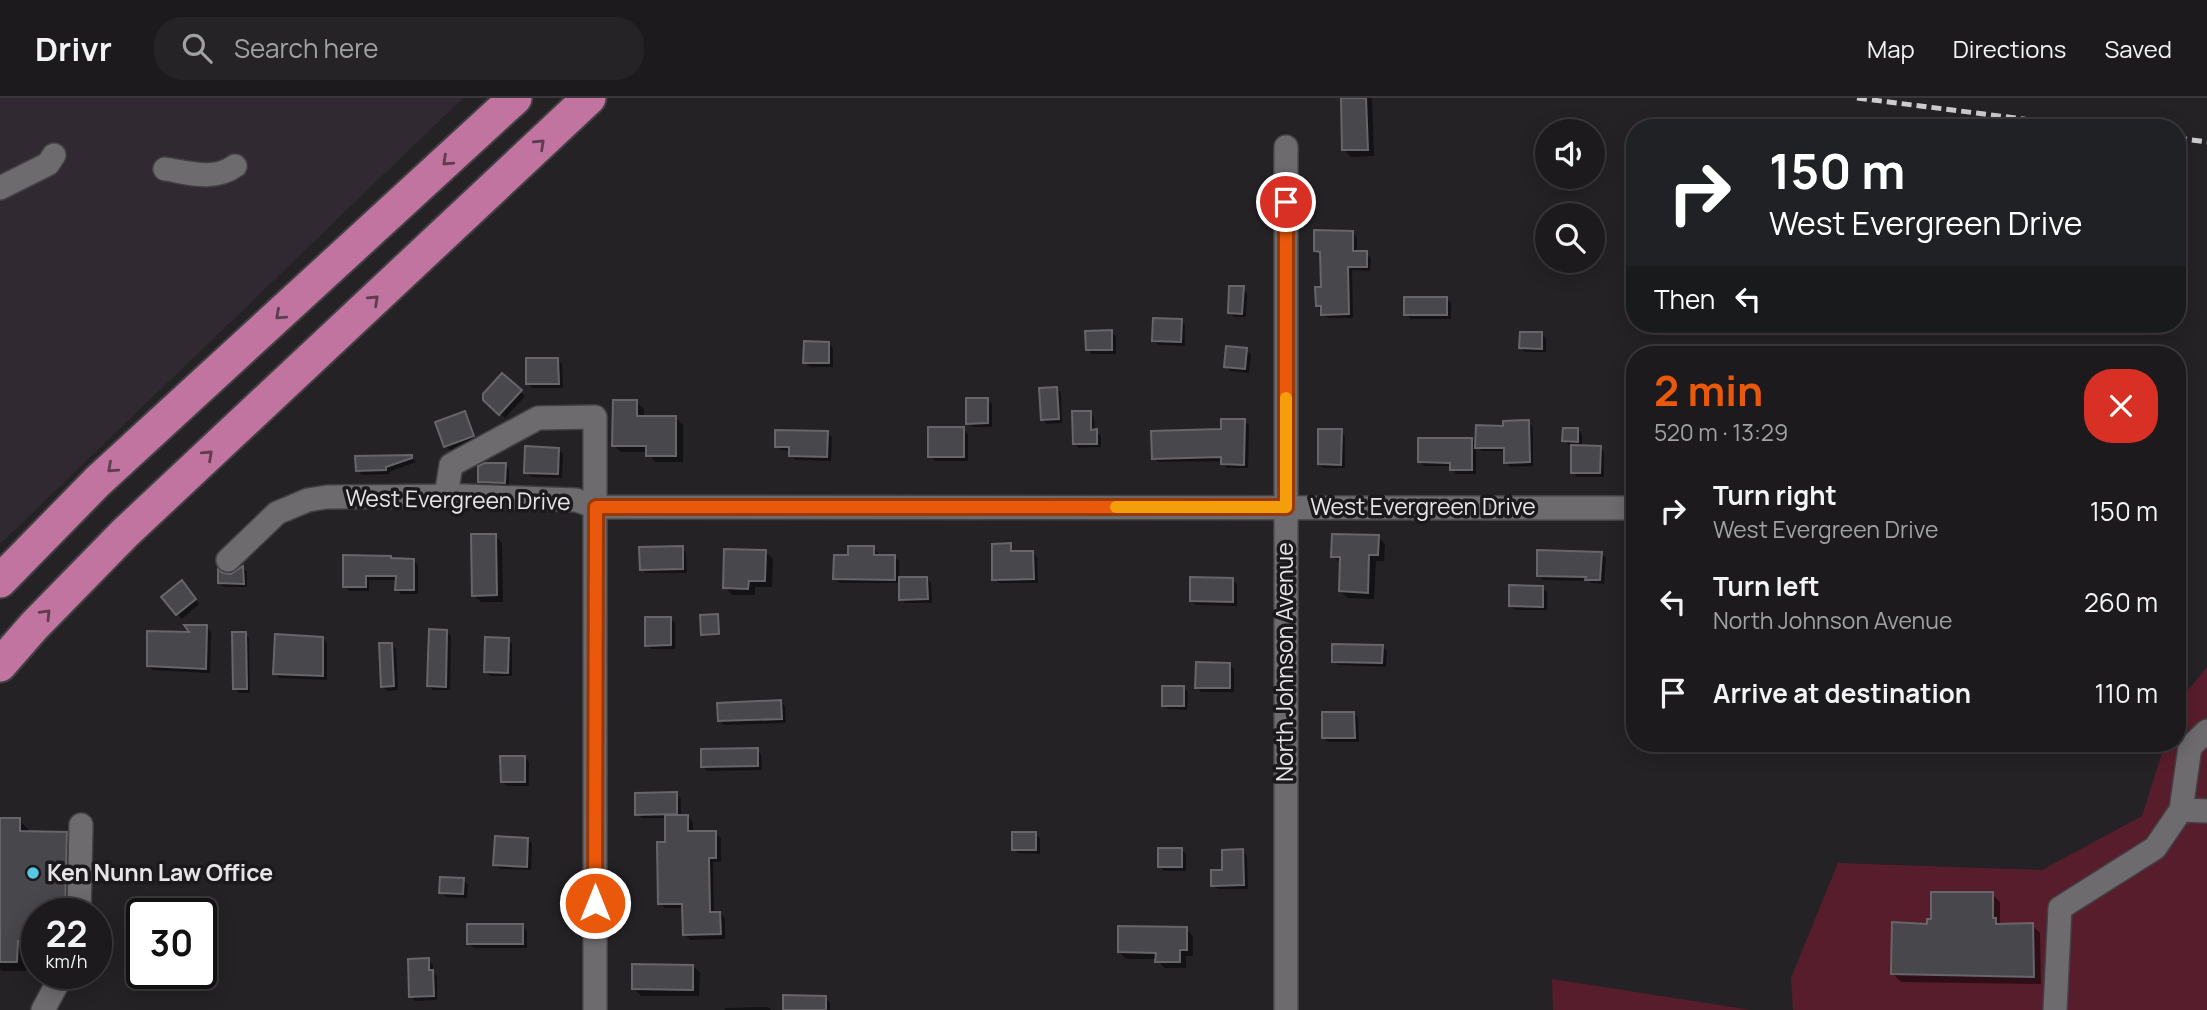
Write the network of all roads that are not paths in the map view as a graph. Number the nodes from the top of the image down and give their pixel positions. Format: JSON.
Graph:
{"nodes":[{"id":1,"x":515,"y":98,"type":"edge"},
{"id":2,"x":589,"y":98,"type":"edge"},
{"id":3,"x":1286,"y":147,"type":"dead end"},
{"id":4,"x":54,"y":155,"type":"dead end"},
{"id":5,"x":235,"y":166,"type":"dead end"},
{"id":6,"x":165,"y":170,"type":"dead end"},
{"id":7,"x":0,"y":188,"type":"edge"},
{"id":8,"x":446,"y":496,"type":"junction"},
{"id":9,"x":596,"y":507,"type":"junction"},
{"id":10,"x":1286,"y":507,"type":"junction"},
{"id":11,"x":1626,"y":508,"type":"edge"},
{"id":12,"x":228,"y":560,"type":"dead end"},
{"id":13,"x":0,"y":581,"type":"edge"},
{"id":14,"x":0,"y":665,"type":"edge"},
{"id":15,"x":2207,"y":731,"type":"edge"},
{"id":16,"x":2181,"y":810,"type":"junction"},
{"id":17,"x":2207,"y":811,"type":"edge"},
{"id":18,"x":81,"y":825,"type":"dead end"},
{"id":19,"x":79,"y":898,"type":"edge"},
{"id":20,"x":54,"y":989,"type":"edge"},
{"id":21,"x":43,"y":1010,"type":"edge"},
{"id":22,"x":595,"y":1010,"type":"edge"},
{"id":23,"x":1286,"y":1010,"type":"edge"},
{"id":24,"x":2055,"y":1010,"type":"edge"}],
"edges":[{"from":1,"to":13,"type":"highway","one_way":true},
{"from":14,"to":2,"type":"highway","one_way":true},
{"from":3,"to":10,"type":"street","name":"North Johnson Avenue"},
{"from":4,"to":7,"type":"street"},
{"from":5,"to":6,"type":"street"},
{"from":8,"to":9,"type":"street","name":"West Evergreen Drive"},
{"from":8,"to":9,"type":"street"},
{"from":8,"to":12,"type":"street","name":"West Evergreen Drive"},
{"from":9,"to":10,"type":"street","name":"West Evergreen Drive"},
{"from":9,"to":22,"type":"street"},
{"from":10,"to":11,"type":"street","name":"West Evergreen Drive"},
{"from":10,"to":23,"type":"street","name":"North Johnson Avenue"},
{"from":15,"to":16,"type":"street"},
{"from":16,"to":17,"type":"street"},
{"from":16,"to":24,"type":"street"},
{"from":18,"to":19,"type":"street"},
{"from":20,"to":21,"type":"street"}]}
